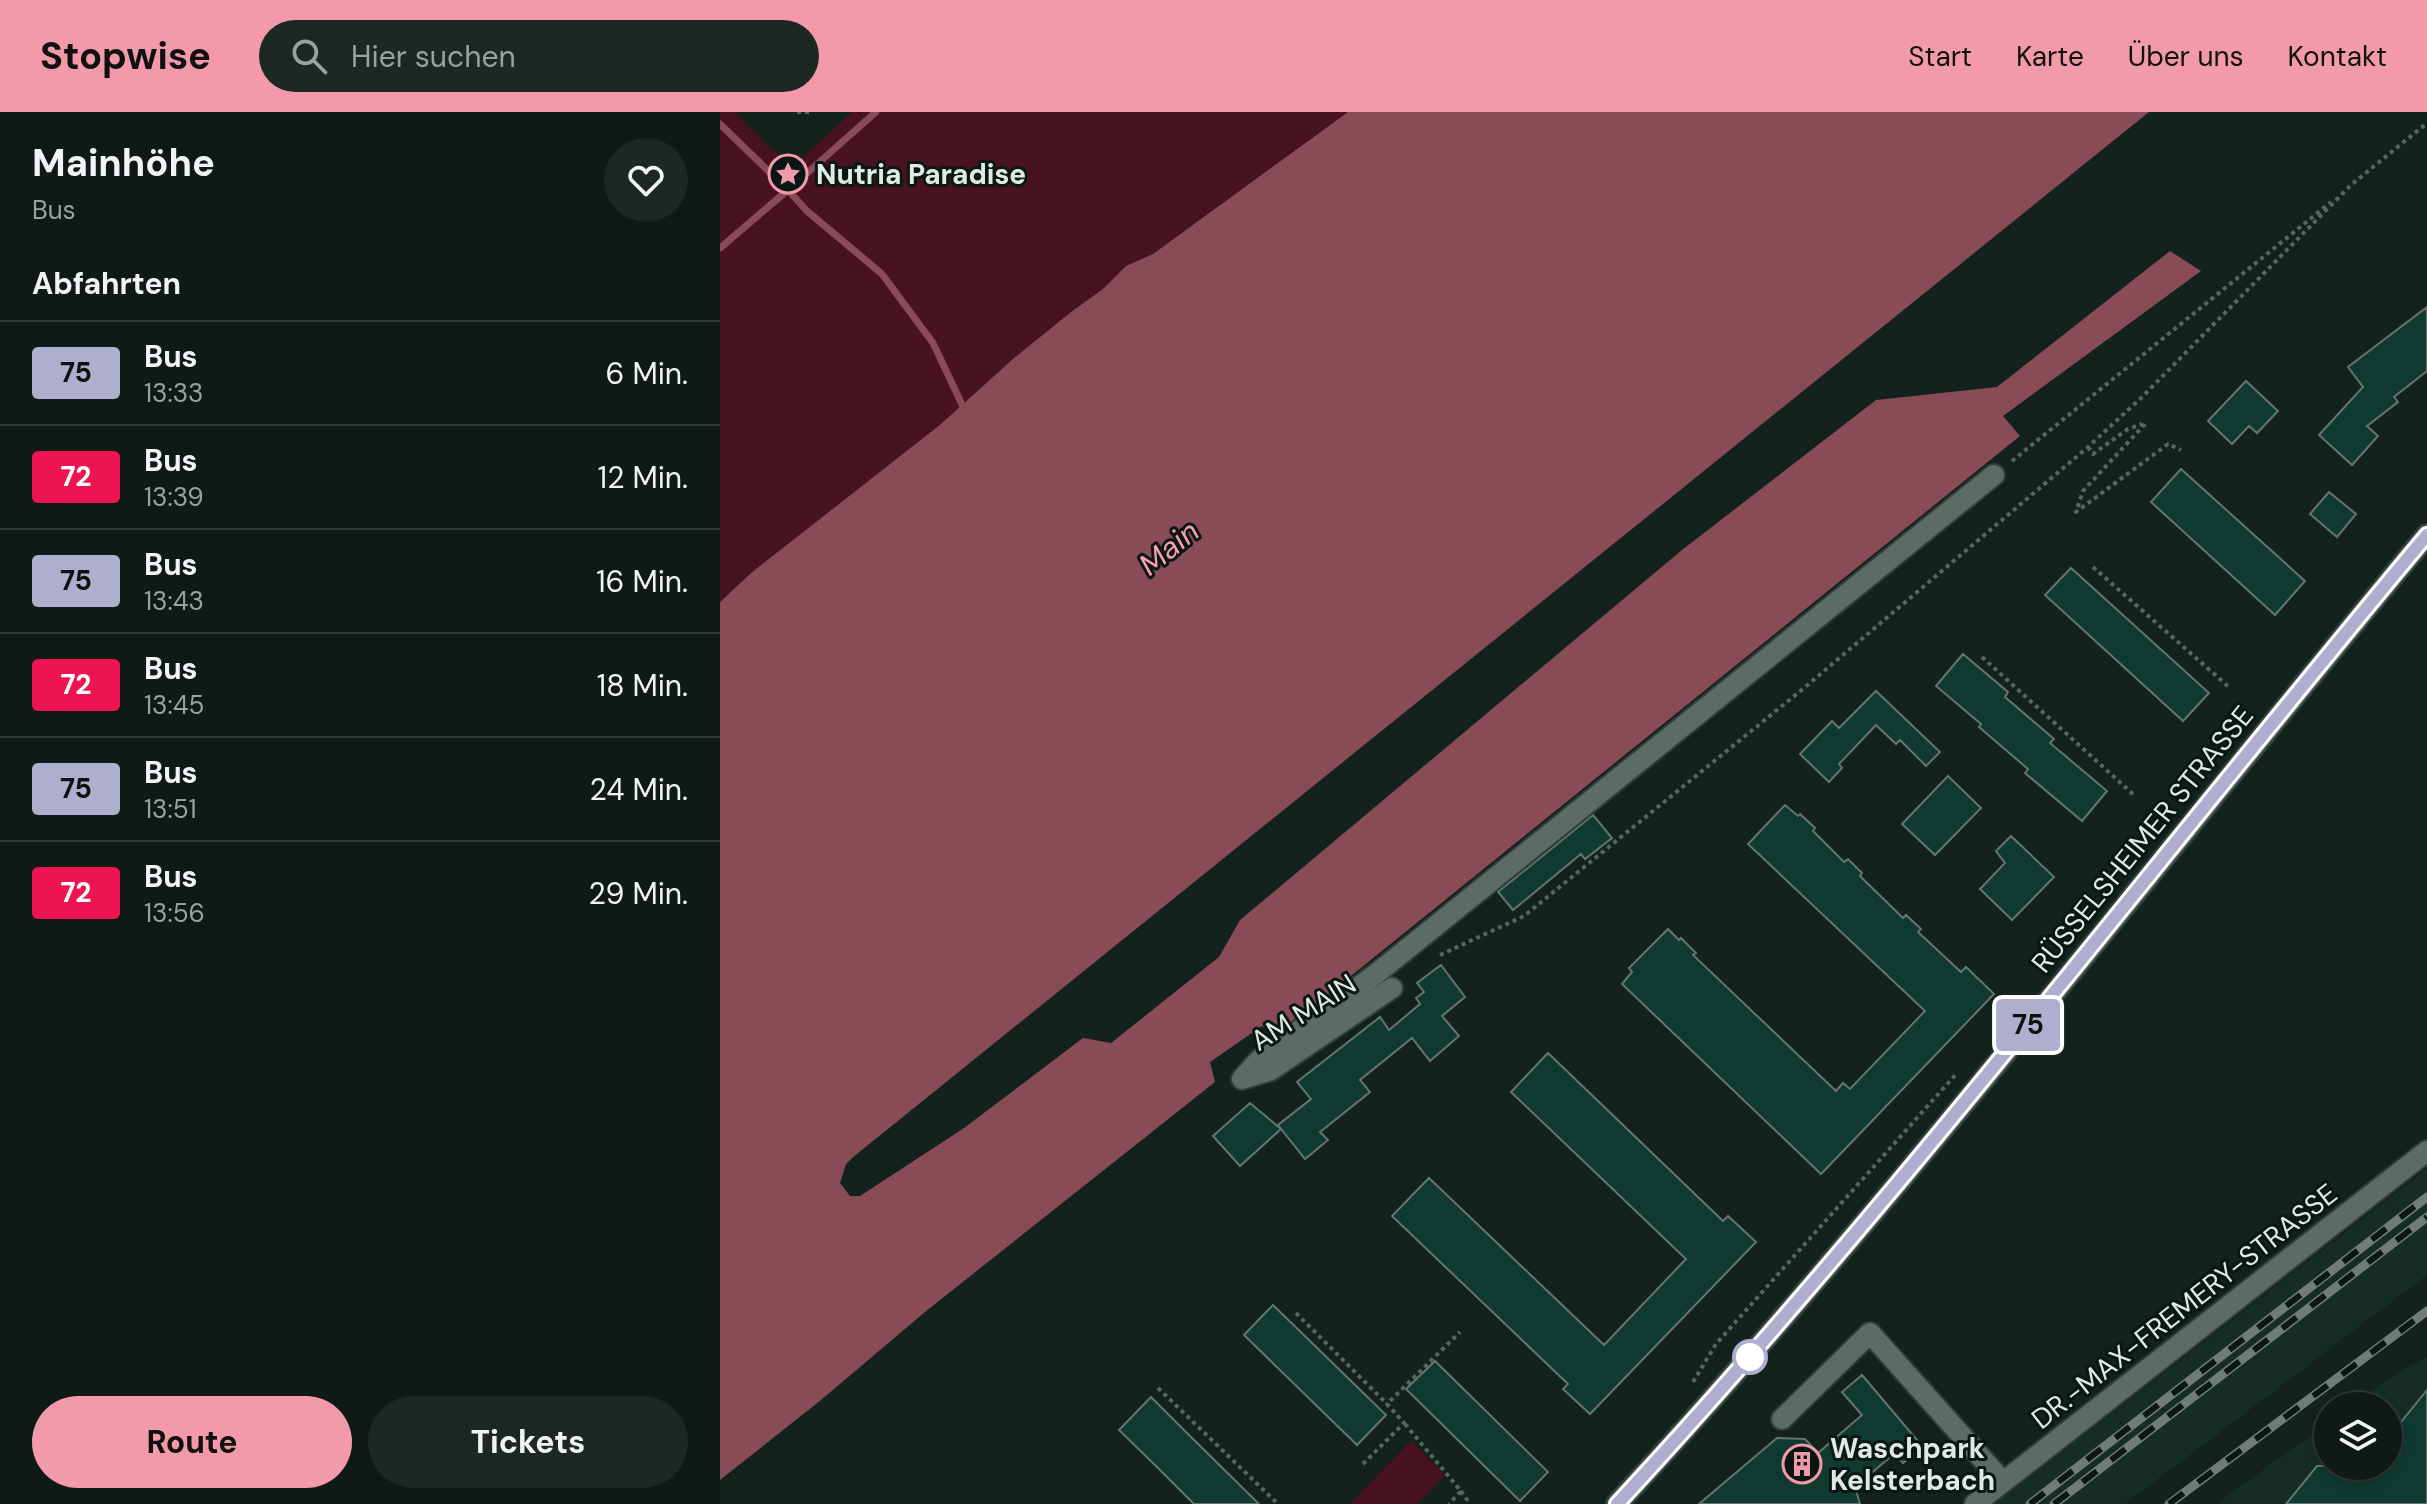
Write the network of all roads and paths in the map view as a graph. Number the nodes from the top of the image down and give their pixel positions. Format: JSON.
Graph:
{"nodes":[{"id":1,"x":797,"y":112,"type":"edge"},
{"id":2,"x":811,"y":112,"type":"edge"},
{"id":3,"x":2427,"y":123,"type":"edge"},
{"id":4,"x":2351,"y":185,"type":"junction"},
{"id":5,"x":2088,"y":447,"type":"junction"},
{"id":6,"x":2181,"y":450,"type":"dead end"},
{"id":7,"x":1994,"y":475,"type":"joint"},
{"id":8,"x":2427,"y":535,"type":"edge"},
{"id":9,"x":2093,"y":567,"type":"dead end"},
{"id":10,"x":1982,"y":657,"type":"dead end"},
{"id":11,"x":2230,"y":688,"type":"dead end"},
{"id":12,"x":2135,"y":796,"type":"dead end"},
{"id":13,"x":1440,"y":955,"type":"dead end"},
{"id":14,"x":1392,"y":988,"type":"dead end"},
{"id":15,"x":1962,"y":1067,"type":"dead end"},
{"id":16,"x":2427,"y":1151,"type":"edge"},
{"id":17,"x":1296,"y":1313,"type":"dead end"},
{"id":18,"x":1460,"y":1332,"type":"dead end"},
{"id":19,"x":1158,"y":1388,"type":"dead end"},
{"id":20,"x":1685,"y":1392,"type":"dead end"},
{"id":21,"x":1387,"y":1404,"type":"junction"},
{"id":22,"x":1782,"y":1419,"type":"dead end"},
{"id":23,"x":1404,"y":1423,"type":"junction"},
{"id":24,"x":1363,"y":1464,"type":"dead end"},
{"id":25,"x":2003,"y":1482,"type":"junction"},
{"id":26,"x":1461,"y":1491,"type":"junction"},
{"id":27,"x":1278,"y":1504,"type":"edge"},
{"id":28,"x":1449,"y":1504,"type":"edge"},
{"id":29,"x":1470,"y":1504,"type":"edge"},
{"id":30,"x":1617,"y":1504,"type":"edge"},
{"id":31,"x":1975,"y":1504,"type":"edge"}],
"edges":[{"from":1,"to":2,"type":"path"},
{"from":3,"to":4,"type":"path"},
{"from":4,"to":5,"type":"path"},
{"from":4,"to":7,"type":"path"},
{"from":5,"to":6,"type":"path"},
{"from":5,"to":13,"type":"path"},
{"from":7,"to":14,"type":"street","name":"AM MAIN"},
{"from":8,"to":30,"type":"street","name":"RÜSSELSHEIMER STRASSE"},
{"from":9,"to":11,"type":"path"},
{"from":10,"to":12,"type":"path"},
{"from":15,"to":20,"type":"path"},
{"from":16,"to":25,"type":"street","name":"DR.-MAX-FREMERY-STRASSE"},
{"from":17,"to":21,"type":"path"},
{"from":18,"to":21,"type":"path"},
{"from":19,"to":27,"type":"path"},
{"from":21,"to":23,"type":"path"},
{"from":22,"to":25,"type":"street"},
{"from":23,"to":24,"type":"path"},
{"from":23,"to":26,"type":"path"},
{"from":25,"to":31,"type":"street","name":"DR.-MAX-FREMERY-STRASSE"},
{"from":26,"to":28,"type":"path"},
{"from":26,"to":29,"type":"path"}]}
